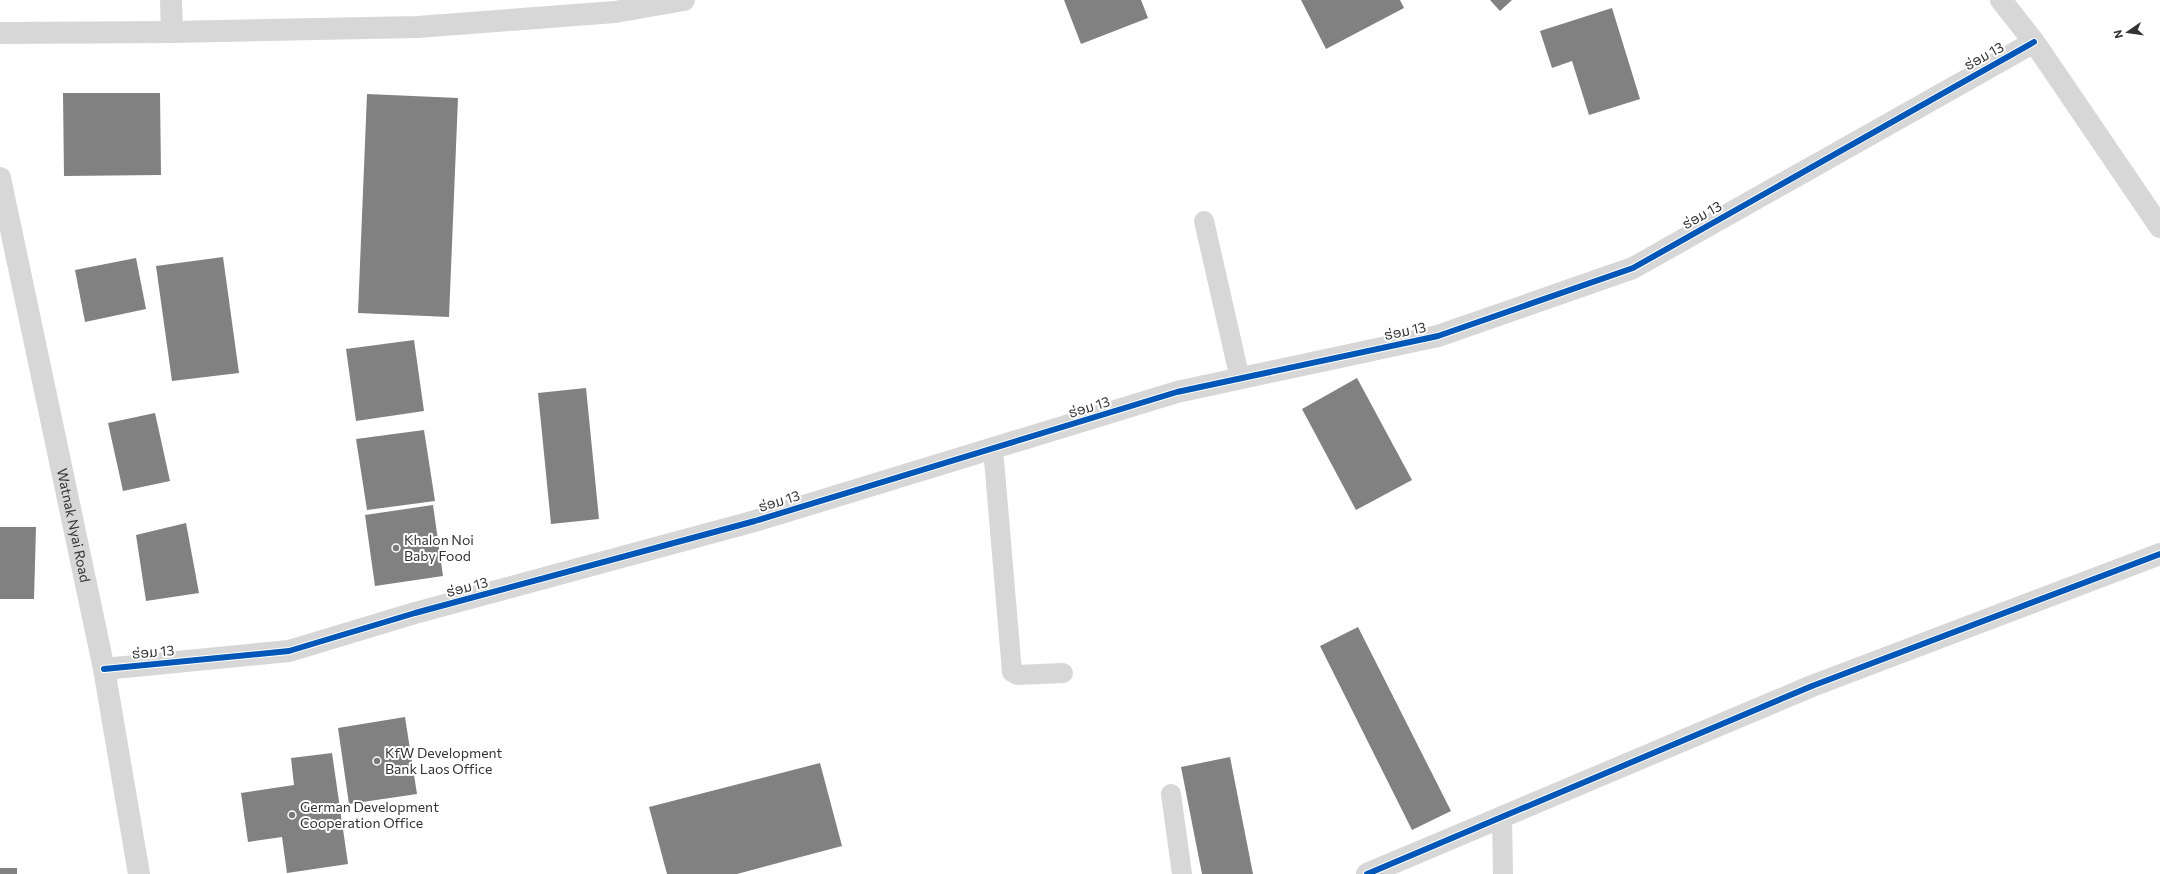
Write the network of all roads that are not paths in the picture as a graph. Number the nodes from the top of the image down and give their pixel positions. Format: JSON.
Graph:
{"nodes":[{"id":1,"x":171,"y":0,"type":"edge"},
{"id":2,"x":684,"y":0,"type":"edge"},
{"id":3,"x":2001,"y":0,"type":"edge"},
{"id":4,"x":172,"y":32,"type":"junction"},
{"id":5,"x":0,"y":33,"type":"edge"},
{"id":6,"x":2034,"y":42,"type":"junction"},
{"id":7,"x":0,"y":178,"type":"edge"},
{"id":8,"x":1204,"y":221,"type":"dead end"},
{"id":9,"x":2160,"y":227,"type":"edge"},
{"id":10,"x":1240,"y":379,"type":"junction"},
{"id":11,"x":993,"y":448,"type":"junction"},
{"id":12,"x":2160,"y":554,"type":"edge"},
{"id":13,"x":104,"y":669,"type":"junction"},
{"id":14,"x":1063,"y":673,"type":"dead end"},
{"id":15,"x":1171,"y":794,"type":"dead end"},
{"id":16,"x":1502,"y":817,"type":"junction"},
{"id":17,"x":138,"y":874,"type":"edge"},
{"id":18,"x":1182,"y":874,"type":"edge"},
{"id":19,"x":1367,"y":874,"type":"edge"},
{"id":20,"x":1503,"y":874,"type":"edge"}],
"edges":[{"from":1,"to":4,"type":"street"},
{"from":2,"to":4,"type":"street"},
{"from":3,"to":6,"type":"street"},
{"from":4,"to":5,"type":"street"},
{"from":6,"to":9,"type":"street"},
{"from":6,"to":10,"type":"street","name":"ຮ່ອມ 13"},
{"from":7,"to":13,"type":"street","name":"Watnak Nyai Road"},
{"from":8,"to":10,"type":"lane"},
{"from":10,"to":11,"type":"street","name":"ຮ່ອມ 13"},
{"from":11,"to":13,"type":"street","name":"ຮ່ອມ 13"},
{"from":11,"to":14,"type":"lane"},
{"from":12,"to":16,"type":"street"},
{"from":13,"to":17,"type":"street","name":"Watnak Nyai Road"},
{"from":15,"to":18,"type":"lane"},
{"from":16,"to":19,"type":"street"},
{"from":16,"to":20,"type":"lane"}]}
